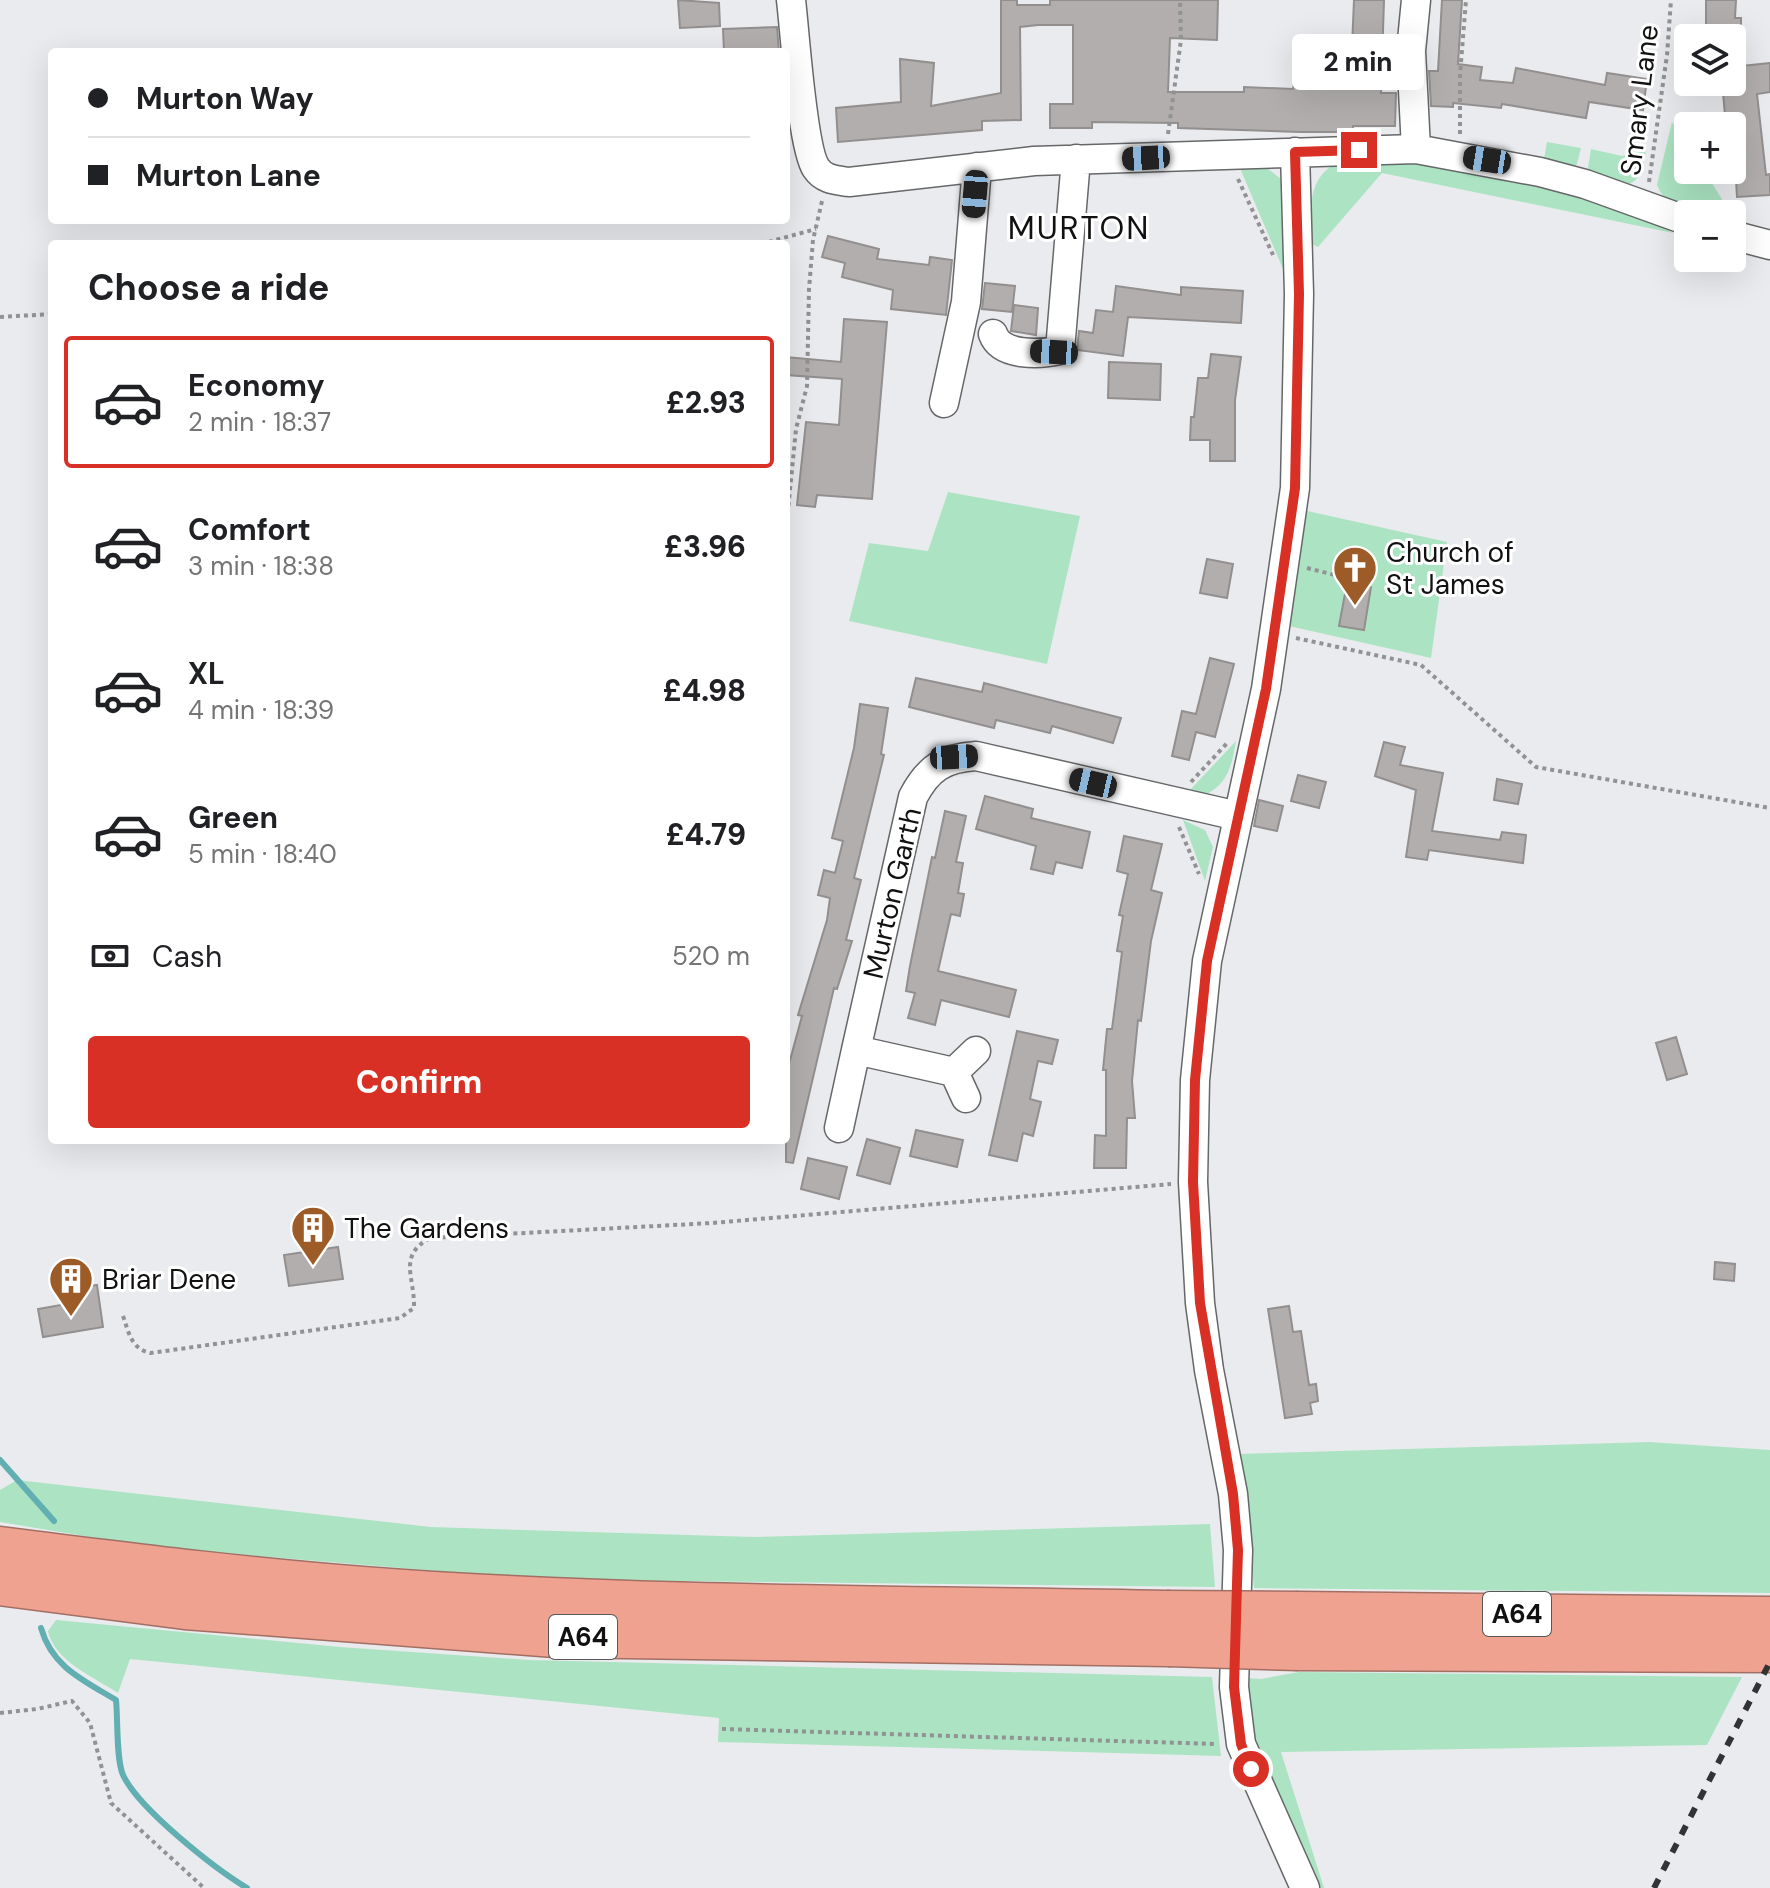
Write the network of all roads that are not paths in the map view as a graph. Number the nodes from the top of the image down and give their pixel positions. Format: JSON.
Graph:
{"nodes":[{"id":1,"x":791,"y":0,"type":"edge"},
{"id":2,"x":1416,"y":0,"type":"edge"},
{"id":3,"x":795,"y":109,"type":"edge"},
{"id":4,"x":1416,"y":149,"type":"junction"},
{"id":5,"x":1295,"y":152,"type":"junction"},
{"id":6,"x":1076,"y":159,"type":"junction"},
{"id":7,"x":977,"y":167,"type":"junction"},
{"id":8,"x":1674,"y":215,"type":"edge"},
{"id":9,"x":1746,"y":239,"type":"edge"},
{"id":10,"x":1770,"y":245,"type":"edge"},
{"id":11,"x":993,"y":334,"type":"dead end"},
{"id":12,"x":944,"y":403,"type":"dead end"},
{"id":13,"x":1238,"y":816,"type":"junction"},
{"id":14,"x":856,"y":1050,"type":"junction"},
{"id":15,"x":976,"y":1051,"type":"dead end"},
{"id":16,"x":954,"y":1072,"type":"junction"},
{"id":17,"x":966,"y":1098,"type":"dead end"},
{"id":18,"x":839,"y":1128,"type":"dead end"},
{"id":19,"x":0,"y":1547,"type":"edge"},
{"id":20,"x":0,"y":1585,"type":"edge"},
{"id":21,"x":1754,"y":1617,"type":"edge"},
{"id":22,"x":1168,"y":1629,"type":"junction"},
{"id":23,"x":1298,"y":1631,"type":"junction"},
{"id":24,"x":1770,"y":1652,"type":"edge"},
{"id":25,"x":1305,"y":1888,"type":"edge"}],
"edges":[{"from":1,"to":3,"type":"street"},
{"from":2,"to":4,"type":"street"},
{"from":3,"to":7,"type":"street"},
{"from":4,"to":5,"type":"street"},
{"from":4,"to":8,"type":"street"},
{"from":5,"to":6,"type":"street"},
{"from":5,"to":13,"type":"street"},
{"from":6,"to":7,"type":"street"},
{"from":6,"to":11,"type":"street"},
{"from":7,"to":12,"type":"street"},
{"from":9,"to":10,"type":"street"},
{"from":13,"to":14,"type":"street","name":"Murton Garth"},
{"from":13,"to":25,"type":"street"},
{"from":14,"to":16,"type":"street"},
{"from":14,"to":18,"type":"street","name":"Murton Garth"},
{"from":15,"to":16,"type":"street"},
{"from":16,"to":17,"type":"street"},
{"from":19,"to":22,"type":"highway","number":"A64"},
{"from":20,"to":22,"type":"highway","number":"A64"},
{"from":21,"to":23,"type":"highway","number":"A64"},
{"from":22,"to":23,"type":"highway","number":"A64","bridge":true},
{"from":23,"to":24,"type":"highway","number":"A64"}]}
